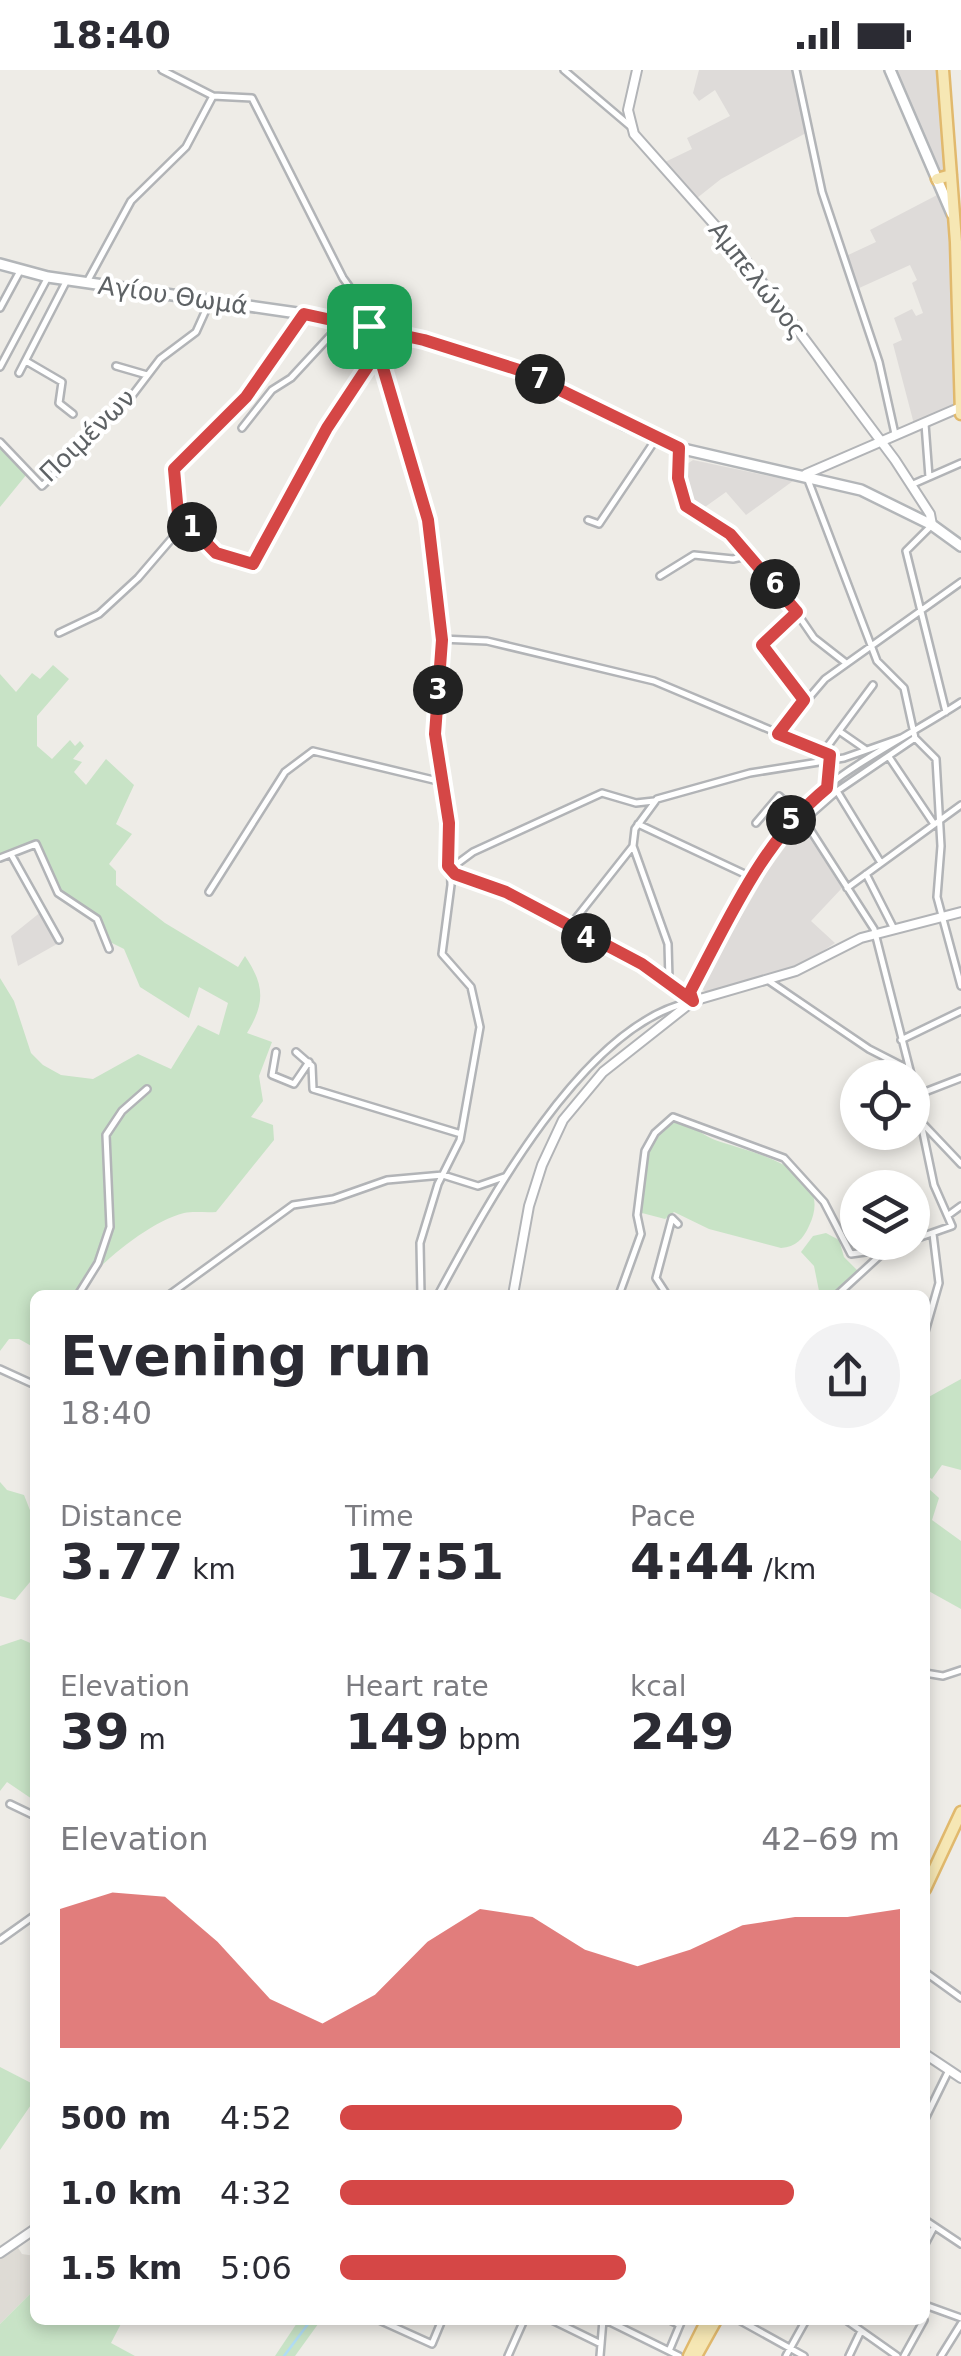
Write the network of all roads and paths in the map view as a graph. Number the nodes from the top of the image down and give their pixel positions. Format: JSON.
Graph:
{"nodes":[{"id":1,"x":162,"y":70,"type":"edge"},
{"id":2,"x":564,"y":70,"type":"edge"},
{"id":3,"x":637,"y":70,"type":"edge"},
{"id":4,"x":796,"y":70,"type":"edge"},
{"id":5,"x":890,"y":70,"type":"edge"},
{"id":6,"x":943,"y":70,"type":"edge"},
{"id":7,"x":214,"y":96,"type":"junction"},
{"id":8,"x":630,"y":126,"type":"junction"},
{"id":9,"x":951,"y":174,"type":"junction"},
{"id":10,"x":937,"y":178,"type":"junction"},
{"id":11,"x":957,"y":216,"type":"edge"},
{"id":12,"x":0,"y":264,"type":"edge"},
{"id":13,"x":20,"y":271,"type":"junction"},
{"id":14,"x":48,"y":276,"type":"junction"},
{"id":15,"x":67,"y":280,"type":"junction"},
{"id":16,"x":87,"y":282,"type":"junction"},
{"id":17,"x":959,"y":284,"type":"edge"},
{"id":18,"x":210,"y":301,"type":"junction"},
{"id":19,"x":0,"y":308,"type":"edge"},
{"id":20,"x":304,"y":314,"type":"junction"},
{"id":21,"x":342,"y":321,"type":"junction"},
{"id":22,"x":366,"y":326,"type":"junction"},
{"id":23,"x":391,"y":332,"type":"junction"},
{"id":24,"x":959,"y":336,"type":"edge"},
{"id":25,"x":378,"y":351,"type":"junction"},
{"id":26,"x":26,"y":362,"type":"junction"},
{"id":27,"x":0,"y":366,"type":"edge"},
{"id":28,"x":116,"y":366,"type":"dead end"},
{"id":29,"x":20,"y":373,"type":"dead end"},
{"id":30,"x":146,"y":374,"type":"junction"},
{"id":31,"x":961,"y":409,"type":"edge"},
{"id":32,"x":73,"y":414,"type":"dead end"},
{"id":33,"x":925,"y":422,"type":"junction"},
{"id":34,"x":242,"y":428,"type":"dead end"},
{"id":35,"x":895,"y":434,"type":"junction"},
{"id":36,"x":656,"y":439,"type":"junction"},
{"id":37,"x":879,"y":441,"type":"junction"},
{"id":38,"x":0,"y":442,"type":"edge"},
{"id":39,"x":679,"y":448,"type":"junction"},
{"id":40,"x":961,"y":463,"type":"edge"},
{"id":41,"x":806,"y":474,"type":"junction"},
{"id":42,"x":929,"y":477,"type":"junction"},
{"id":43,"x":911,"y":485,"type":"junction"},
{"id":44,"x":588,"y":520,"type":"dead end"},
{"id":45,"x":186,"y":522,"type":"junction"},
{"id":46,"x":932,"y":525,"type":"junction"},
{"id":47,"x":961,"y":546,"type":"edge"},
{"id":48,"x":747,"y":556,"type":"junction"},
{"id":49,"x":660,"y":576,"type":"dead end"},
{"id":50,"x":961,"y":582,"type":"edge"},
{"id":51,"x":920,"y":611,"type":"junction"},
{"id":52,"x":797,"y":612,"type":"junction"},
{"id":53,"x":58,"y":633,"type":"dead end"},
{"id":54,"x":442,"y":640,"type":"junction"},
{"id":55,"x":872,"y":644,"type":"junction"},
{"id":56,"x":846,"y":663,"type":"junction"},
{"id":57,"x":872,"y":686,"type":"dead end"},
{"id":58,"x":804,"y":700,"type":"junction"},
{"id":59,"x":961,"y":702,"type":"edge"},
{"id":60,"x":946,"y":712,"type":"junction"},
{"id":61,"x":839,"y":731,"type":"junction"},
{"id":62,"x":778,"y":734,"type":"junction"},
{"id":63,"x":914,"y":735,"type":"junction"},
{"id":64,"x":902,"y":738,"type":"junction"},
{"id":65,"x":867,"y":750,"type":"junction"},
{"id":66,"x":824,"y":751,"type":"junction"},
{"id":67,"x":889,"y":757,"type":"junction"},
{"id":68,"x":831,"y":758,"type":"junction"},
{"id":69,"x":844,"y":758,"type":"junction"},
{"id":70,"x":832,"y":768,"type":"junction"},
{"id":71,"x":442,"y":782,"type":"junction"},
{"id":72,"x":827,"y":788,"type":"junction"},
{"id":73,"x":836,"y":790,"type":"junction"},
{"id":74,"x":654,"y":800,"type":"junction"},
{"id":75,"x":961,"y":805,"type":"edge"},
{"id":76,"x":797,"y":813,"type":"junction"},
{"id":77,"x":937,"y":822,"type":"junction"},
{"id":78,"x":756,"y":823,"type":"dead end"},
{"id":79,"x":638,"y":824,"type":"junction"},
{"id":80,"x":634,"y":846,"type":"junction"},
{"id":81,"x":12,"y":856,"type":"junction"},
{"id":82,"x":0,"y":858,"type":"edge"},
{"id":83,"x":881,"y":863,"type":"junction"},
{"id":84,"x":450,"y":870,"type":"junction"},
{"id":85,"x":866,"y":874,"type":"junction"},
{"id":86,"x":751,"y":877,"type":"junction"},
{"id":87,"x":847,"y":888,"type":"junction"},
{"id":88,"x":209,"y":892,"type":"dead end"},
{"id":89,"x":961,"y":912,"type":"edge"},
{"id":90,"x":944,"y":918,"type":"junction"},
{"id":91,"x":569,"y":927,"type":"junction"},
{"id":92,"x":894,"y":930,"type":"junction"},
{"id":93,"x":876,"y":934,"type":"junction"},
{"id":94,"x":60,"y":940,"type":"dead end"},
{"id":95,"x":109,"y":949,"type":"dead end"},
{"id":96,"x":670,"y":980,"type":"junction"},
{"id":97,"x":769,"y":981,"type":"junction"},
{"id":98,"x":961,"y":986,"type":"edge"},
{"id":99,"x":693,"y":1001,"type":"junction"},
{"id":100,"x":961,"y":1010,"type":"edge"},
{"id":101,"x":901,"y":1040,"type":"junction"},
{"id":102,"x":276,"y":1052,"type":"dead end"},
{"id":103,"x":296,"y":1052,"type":"dead end"},
{"id":104,"x":886,"y":1060,"type":"edge"},
{"id":105,"x":907,"y":1060,"type":"edge"},
{"id":106,"x":309,"y":1062,"type":"junction"},
{"id":107,"x":961,"y":1078,"type":"edge"},
{"id":108,"x":147,"y":1089,"type":"dead end"},
{"id":109,"x":930,"y":1091,"type":"edge"},
{"id":110,"x":930,"y":1131,"type":"edge"},
{"id":111,"x":461,"y":1134,"type":"junction"},
{"id":112,"x":928,"y":1150,"type":"edge"},
{"id":113,"x":961,"y":1164,"type":"edge"},
{"id":114,"x":443,"y":1175,"type":"junction"},
{"id":115,"x":505,"y":1176,"type":"junction"},
{"id":116,"x":961,"y":1206,"type":"edge"},
{"id":117,"x":950,"y":1214,"type":"junction"},
{"id":118,"x":678,"y":1224,"type":"dead end"},
{"id":119,"x":840,"y":1233,"type":"edge"},
{"id":120,"x":933,"y":1234,"type":"junction"},
{"id":121,"x":930,"y":1235,"type":"edge"},
{"id":122,"x":876,"y":1260,"type":"edge"},
{"id":123,"x":81,"y":1290,"type":"edge"},
{"id":124,"x":175,"y":1290,"type":"edge"},
{"id":125,"x":420,"y":1290,"type":"edge"},
{"id":126,"x":441,"y":1290,"type":"edge"},
{"id":127,"x":513,"y":1290,"type":"edge"},
{"id":128,"x":621,"y":1290,"type":"edge"},
{"id":129,"x":664,"y":1290,"type":"edge"},
{"id":130,"x":843,"y":1290,"type":"edge"},
{"id":131,"x":930,"y":1314,"type":"edge"},
{"id":132,"x":0,"y":1369,"type":"edge"},
{"id":133,"x":30,"y":1382,"type":"edge"},
{"id":134,"x":961,"y":1670,"type":"edge"},
{"id":135,"x":930,"y":1673,"type":"edge"},
{"id":136,"x":10,"y":1804,"type":"dead end"},
{"id":137,"x":961,"y":1812,"type":"edge"},
{"id":138,"x":30,"y":1814,"type":"edge"},
{"id":139,"x":957,"y":1831,"type":"edge"},
{"id":140,"x":930,"y":1866,"type":"edge"},
{"id":141,"x":30,"y":1919,"type":"edge"},
{"id":142,"x":0,"y":1940,"type":"edge"},
{"id":143,"x":930,"y":1976,"type":"edge"},
{"id":144,"x":961,"y":1998,"type":"edge"},
{"id":145,"x":930,"y":2057,"type":"edge"},
{"id":146,"x":949,"y":2070,"type":"junction"},
{"id":147,"x":961,"y":2078,"type":"edge"},
{"id":148,"x":930,"y":2109,"type":"edge"},
{"id":149,"x":930,"y":2224,"type":"edge"},
{"id":150,"x":934,"y":2227,"type":"junction"},
{"id":151,"x":30,"y":2232,"type":"edge"},
{"id":152,"x":930,"y":2235,"type":"edge"},
{"id":153,"x":961,"y":2244,"type":"edge"},
{"id":154,"x":0,"y":2253,"type":"edge"},
{"id":155,"x":930,"y":2307,"type":"edge"},
{"id":156,"x":961,"y":2321,"type":"edge"},
{"id":157,"x":390,"y":2325,"type":"edge"},
{"id":158,"x":440,"y":2325,"type":"edge"},
{"id":159,"x":522,"y":2325,"type":"edge"},
{"id":160,"x":562,"y":2325,"type":"edge"},
{"id":161,"x":604,"y":2325,"type":"edge"},
{"id":162,"x":615,"y":2325,"type":"edge"},
{"id":163,"x":680,"y":2325,"type":"edge"},
{"id":164,"x":705,"y":2325,"type":"edge"},
{"id":165,"x":713,"y":2325,"type":"edge"},
{"id":166,"x":747,"y":2325,"type":"edge"},
{"id":167,"x":803,"y":2325,"type":"edge"},
{"id":168,"x":920,"y":2325,"type":"edge"},
{"id":169,"x":858,"y":2326,"type":"edge"},
{"id":170,"x":602,"y":2344,"type":"junction"},
{"id":171,"x":669,"y":2351,"type":"junction"},
{"id":172,"x":788,"y":2352,"type":"edge"},
{"id":173,"x":508,"y":2356,"type":"edge"},
{"id":174,"x":600,"y":2356,"type":"edge"},
{"id":175,"x":680,"y":2356,"type":"edge"},
{"id":176,"x":693,"y":2356,"type":"edge"},
{"id":177,"x":804,"y":2356,"type":"edge"},
{"id":178,"x":849,"y":2356,"type":"edge"},
{"id":179,"x":901,"y":2356,"type":"edge"},
{"id":180,"x":941,"y":2356,"type":"edge"}],
"edges":[{"from":1,"to":7,"type":"street"},
{"from":2,"to":8,"type":"street"},
{"from":3,"to":8,"type":"street"},
{"from":4,"to":35,"type":"street"},
{"from":5,"to":10,"type":"main road"},
{"from":6,"to":9,"type":"main road"},
{"from":7,"to":16,"type":"street"},
{"from":7,"to":22,"type":"street"},
{"from":8,"to":37,"type":"street","name":"Αμπελώνος"},
{"from":9,"to":10,"type":"main road"},
{"from":9,"to":11,"type":"main road"},
{"from":10,"to":11,"type":"main road"},
{"from":11,"to":17,"type":"main road"},
{"from":12,"to":13,"type":"main road","name":"Αγίου Θωμά"},
{"from":13,"to":14,"type":"main road","name":"Αγίου Θωμά"},
{"from":13,"to":19,"type":"street"},
{"from":14,"to":15,"type":"main road","name":"Αγίου Θωμά"},
{"from":14,"to":27,"type":"street"},
{"from":15,"to":16,"type":"main road","name":"Αγίου Θωμά"},
{"from":15,"to":26,"type":"street"},
{"from":16,"to":18,"type":"main road","name":"Αγίου Θωμά"},
{"from":17,"to":24,"type":"main road"},
{"from":18,"to":20,"type":"main road","name":"Αγίου Θωμά"},
{"from":18,"to":30,"type":"street","name":"Ποιμένων"},
{"from":20,"to":21,"type":"main road","name":"Αγίου Θωμά"},
{"from":20,"to":45,"type":"street"},
{"from":21,"to":22,"type":"main road","name":"Αγίου Θωμά"},
{"from":21,"to":34,"type":"street"},
{"from":22,"to":23,"type":"main road","name":"Αγίου Θωμά"},
{"from":23,"to":25,"type":"street"},
{"from":23,"to":36,"type":"main road","name":"Αγίου Θωμά"},
{"from":24,"to":31,"type":"main road"},
{"from":25,"to":45,"type":"street"},
{"from":25,"to":54,"type":"street"},
{"from":26,"to":29,"type":"street"},
{"from":26,"to":32,"type":"street"},
{"from":28,"to":30,"type":"street"},
{"from":30,"to":38,"type":"street","name":"Ποιμένων"},
{"from":31,"to":33,"type":"street"},
{"from":33,"to":35,"type":"street"},
{"from":33,"to":42,"type":"street"},
{"from":35,"to":37,"type":"street"},
{"from":36,"to":39,"type":"main road","name":"Αγίου Θωμά"},
{"from":36,"to":44,"type":"street"},
{"from":37,"to":41,"type":"street"},
{"from":37,"to":43,"type":"street","name":"Αμπελώνος"},
{"from":39,"to":41,"type":"main road","name":"Αγίου Θωμά"},
{"from":39,"to":48,"type":"street"},
{"from":40,"to":42,"type":"street"},
{"from":41,"to":46,"type":"main road","name":"Αγίου Θωμά"},
{"from":41,"to":55,"type":"street"},
{"from":42,"to":43,"type":"street"},
{"from":43,"to":46,"type":"street"},
{"from":45,"to":53,"type":"street"},
{"from":46,"to":47,"type":"main road","name":"Αγίου Θωμά"},
{"from":46,"to":51,"type":"street"},
{"from":48,"to":49,"type":"street"},
{"from":48,"to":52,"type":"street"},
{"from":50,"to":51,"type":"street"},
{"from":51,"to":55,"type":"street"},
{"from":51,"to":60,"type":"street"},
{"from":52,"to":56,"type":"street"},
{"from":52,"to":58,"type":"street"},
{"from":54,"to":62,"type":"street"},
{"from":54,"to":71,"type":"street"},
{"from":55,"to":56,"type":"street"},
{"from":55,"to":63,"type":"street"},
{"from":56,"to":58,"type":"street"},
{"from":57,"to":61,"type":"street"},
{"from":58,"to":62,"type":"street"},
{"from":59,"to":60,"type":"street"},
{"from":60,"to":63,"type":"street"},
{"from":61,"to":65,"type":"street"},
{"from":61,"to":66,"type":"street"},
{"from":62,"to":66,"type":"street"},
{"from":63,"to":64,"type":"street"},
{"from":63,"to":67,"type":"street"},
{"from":63,"to":77,"type":"street"},
{"from":64,"to":65,"type":"street"},
{"from":64,"to":72,"type":"street"},
{"from":65,"to":69,"type":"street"},
{"from":66,"to":68,"type":"street"},
{"from":67,"to":73,"type":"street"},
{"from":67,"to":77,"type":"street"},
{"from":68,"to":69,"type":"street"},
{"from":68,"to":70,"type":"street"},
{"from":68,"to":74,"type":"street"},
{"from":69,"to":70,"type":"street"},
{"from":70,"to":72,"type":"street"},
{"from":71,"to":84,"type":"street"},
{"from":71,"to":88,"type":"street"},
{"from":72,"to":76,"type":"street"},
{"from":73,"to":83,"type":"street"},
{"from":73,"to":87,"type":"street"},
{"from":74,"to":79,"type":"street"},
{"from":74,"to":84,"type":"street"},
{"from":75,"to":77,"type":"street"},
{"from":76,"to":78,"type":"street"},
{"from":76,"to":86,"type":"street"},
{"from":77,"to":83,"type":"street"},
{"from":77,"to":90,"type":"street"},
{"from":79,"to":80,"type":"street"},
{"from":79,"to":86,"type":"street"},
{"from":80,"to":91,"type":"street"},
{"from":80,"to":96,"type":"street"},
{"from":81,"to":82,"type":"street"},
{"from":81,"to":94,"type":"street"},
{"from":81,"to":95,"type":"street"},
{"from":83,"to":85,"type":"street"},
{"from":84,"to":91,"type":"street"},
{"from":84,"to":111,"type":"street"},
{"from":85,"to":87,"type":"street"},
{"from":85,"to":92,"type":"street"},
{"from":86,"to":99,"type":"street"},
{"from":87,"to":93,"type":"street"},
{"from":89,"to":90,"type":"street"},
{"from":90,"to":92,"type":"street"},
{"from":90,"to":98,"type":"street"},
{"from":91,"to":96,"type":"street"},
{"from":92,"to":93,"type":"street"},
{"from":93,"to":97,"type":"street"},
{"from":93,"to":101,"type":"street"},
{"from":96,"to":99,"type":"street"},
{"from":97,"to":99,"type":"street"},
{"from":97,"to":104,"type":"street"},
{"from":99,"to":115,"type":"street"},
{"from":99,"to":127,"type":"street"},
{"from":100,"to":101,"type":"street"},
{"from":101,"to":105,"type":"street"},
{"from":102,"to":106,"type":"street"},
{"from":103,"to":106,"type":"street"},
{"from":106,"to":111,"type":"street"},
{"from":107,"to":109,"type":"street"},
{"from":108,"to":123,"type":"street"},
{"from":110,"to":113,"type":"street"},
{"from":111,"to":114,"type":"street"},
{"from":112,"to":117,"type":"street"},
{"from":114,"to":115,"type":"street"},
{"from":114,"to":124,"type":"street"},
{"from":114,"to":125,"type":"street"},
{"from":115,"to":126,"type":"street"},
{"from":116,"to":117,"type":"street"},
{"from":117,"to":120,"type":"street"},
{"from":118,"to":129,"type":"street"},
{"from":119,"to":128,"type":"street"},
{"from":120,"to":121,"type":"street"},
{"from":120,"to":131,"type":"street"},
{"from":122,"to":130,"type":"street"},
{"from":132,"to":133,"type":"street"},
{"from":134,"to":135,"type":"street"},
{"from":136,"to":138,"type":"street"},
{"from":137,"to":139,"type":"main road"},
{"from":139,"to":140,"type":"main road"},
{"from":141,"to":142,"type":"street"},
{"from":143,"to":144,"type":"street"},
{"from":145,"to":146,"type":"street"},
{"from":146,"to":147,"type":"street"},
{"from":146,"to":148,"type":"street"},
{"from":149,"to":150,"type":"street"},
{"from":150,"to":152,"type":"street"},
{"from":150,"to":153,"type":"street"},
{"from":151,"to":154,"type":"street"},
{"from":155,"to":156,"type":"street"},
{"from":156,"to":180,"type":"street"},
{"from":157,"to":158,"type":"street"},
{"from":159,"to":173,"type":"street"},
{"from":160,"to":170,"type":"street"},
{"from":161,"to":170,"type":"street"},
{"from":162,"to":171,"type":"street"},
{"from":163,"to":171,"type":"street"},
{"from":164,"to":176,"type":"main road"},
{"from":165,"to":176,"type":"main road"},
{"from":166,"to":172,"type":"street"},
{"from":167,"to":172,"type":"street"},
{"from":168,"to":179,"type":"street"},
{"from":169,"to":178,"type":"street"},
{"from":169,"to":179,"type":"street"},
{"from":170,"to":174,"type":"street"},
{"from":171,"to":175,"type":"street"},
{"from":172,"to":177,"type":"street"}]}
